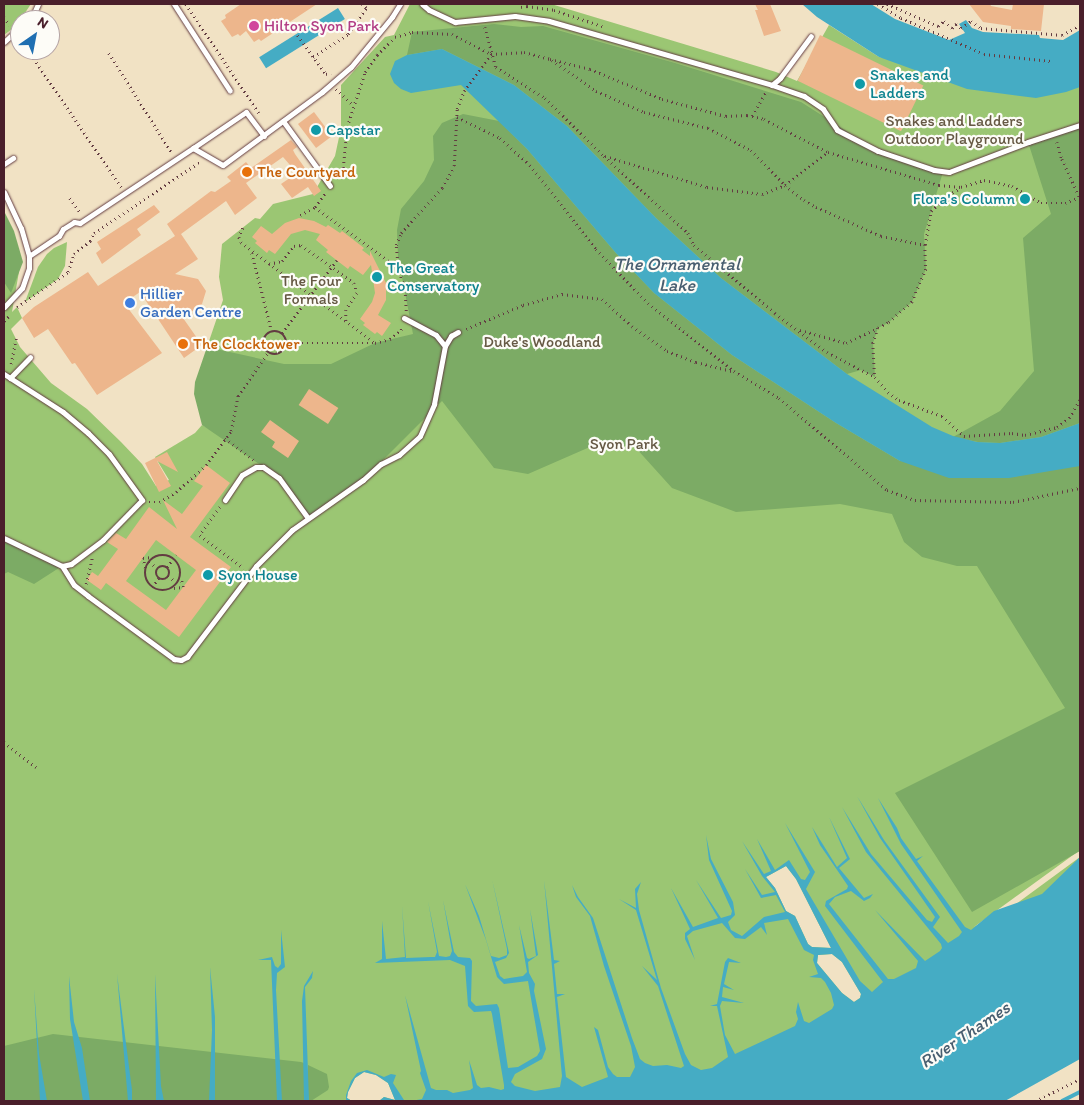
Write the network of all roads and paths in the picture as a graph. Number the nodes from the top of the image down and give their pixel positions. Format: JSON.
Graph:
{"nodes":[{"id":1,"x":174,"y":4,"type":"edge"},
{"id":2,"x":186,"y":4,"type":"edge"},
{"id":3,"x":362,"y":4,"type":"edge"},
{"id":4,"x":400,"y":4,"type":"edge"},
{"id":5,"x":422,"y":4,"type":"edge"},
{"id":6,"x":878,"y":4,"type":"edge"},
{"id":7,"x":887,"y":4,"type":"edge"},
{"id":8,"x":483,"y":20,"type":"junction"},
{"id":9,"x":289,"y":23,"type":"dead end"},
{"id":10,"x":1080,"y":25,"type":"edge"},
{"id":11,"x":811,"y":36,"type":"dead end"},
{"id":12,"x":109,"y":54,"type":"dead end"},
{"id":13,"x":490,"y":54,"type":"junction"},
{"id":14,"x":313,"y":57,"type":"junction"},
{"id":15,"x":550,"y":59,"type":"junction"},
{"id":16,"x":34,"y":60,"type":"edge"},
{"id":17,"x":1051,"y":61,"type":"dead end"},
{"id":18,"x":336,"y":80,"type":"junction"},
{"id":19,"x":772,"y":86,"type":"junction"},
{"id":20,"x":230,"y":90,"type":"dead end"},
{"id":21,"x":338,"y":91,"type":"dead end"},
{"id":22,"x":353,"y":105,"type":"junction"},
{"id":23,"x":260,"y":114,"type":"dead end"},
{"id":24,"x":456,"y":116,"type":"junction"},
{"id":25,"x":752,"y":116,"type":"junction"},
{"id":26,"x":283,"y":121,"type":"junction"},
{"id":27,"x":1080,"y":125,"type":"edge"},
{"id":28,"x":1054,"y":133,"type":"junction"},
{"id":29,"x":264,"y":136,"type":"junction"},
{"id":30,"x":193,"y":148,"type":"junction"},
{"id":31,"x":828,"y":152,"type":"junction"},
{"id":32,"x":604,"y":156,"type":"junction"},
{"id":33,"x":13,"y":158,"type":"dead end"},
{"id":34,"x":175,"y":159,"type":"junction"},
{"id":35,"x":4,"y":164,"type":"edge"},
{"id":36,"x":206,"y":164,"type":"dead end"},
{"id":37,"x":786,"y":185,"type":"junction"},
{"id":38,"x":330,"y":186,"type":"junction"},
{"id":39,"x":961,"y":187,"type":"junction"},
{"id":40,"x":4,"y":192,"type":"edge"},
{"id":41,"x":125,"y":192,"type":"junction"},
{"id":42,"x":1080,"y":197,"type":"edge"},
{"id":43,"x":70,"y":198,"type":"dead end"},
{"id":44,"x":315,"y":207,"type":"junction"},
{"id":45,"x":81,"y":214,"type":"dead end"},
{"id":46,"x":300,"y":215,"type":"dead end"},
{"id":47,"x":90,"y":227,"type":"dead end"},
{"id":48,"x":243,"y":228,"type":"dead end"},
{"id":49,"x":94,"y":233,"type":"junction"},
{"id":50,"x":925,"y":245,"type":"junction"},
{"id":51,"x":251,"y":251,"type":"junction"},
{"id":52,"x":29,"y":256,"type":"junction"},
{"id":53,"x":337,"y":260,"type":"dead end"},
{"id":54,"x":269,"y":264,"type":"junction"},
{"id":55,"x":332,"y":267,"type":"junction"},
{"id":56,"x":398,"y":268,"type":"junction"},
{"id":57,"x":311,"y":295,"type":"junction"},
{"id":58,"x":4,"y":306,"type":"edge"},
{"id":59,"x":404,"y":318,"type":"junction"},
{"id":60,"x":4,"y":321,"type":"edge"},
{"id":61,"x":346,"y":322,"type":"junction"},
{"id":62,"x":878,"y":328,"type":"junction"},
{"id":63,"x":798,"y":330,"type":"junction"},
{"id":64,"x":272,"y":332,"type":"junction"},
{"id":65,"x":458,"y":332,"type":"joint"},
{"id":66,"x":282,"y":333,"type":"junction"},
{"id":67,"x":287,"y":343,"type":"junction"},
{"id":68,"x":375,"y":343,"type":"junction"},
{"id":69,"x":445,"y":346,"type":"junction"},
{"id":70,"x":268,"y":352,"type":"junction"},
{"id":71,"x":30,"y":357,"type":"dead end"},
{"id":72,"x":734,"y":372,"type":"junction"},
{"id":73,"x":4,"y":374,"type":"edge"},
{"id":74,"x":875,"y":377,"type":"junction"},
{"id":75,"x":10,"y":378,"type":"junction"},
{"id":76,"x":1080,"y":400,"type":"edge"},
{"id":77,"x":225,"y":438,"type":"junction"},
{"id":78,"x":264,"y":467,"type":"junction"},
{"id":79,"x":1080,"y":488,"type":"edge"},
{"id":80,"x":142,"y":500,"type":"junction"},
{"id":81,"x":226,"y":500,"type":"joint"},
{"id":82,"x":308,"y":518,"type":"junction"},
{"id":83,"x":4,"y":538,"type":"edge"},
{"id":84,"x":96,"y":546,"type":"junction"},
{"id":85,"x":175,"y":556,"type":"junction"},
{"id":86,"x":154,"y":557,"type":"junction"},
{"id":87,"x":149,"y":562,"type":"junction"},
{"id":88,"x":62,"y":566,"type":"junction"},
{"id":89,"x":167,"y":567,"type":"junction"},
{"id":90,"x":158,"y":568,"type":"junction"},
{"id":91,"x":146,"y":569,"type":"junction"},
{"id":92,"x":247,"y":570,"type":"dead end"},
{"id":93,"x":168,"y":576,"type":"junction"},
{"id":94,"x":159,"y":578,"type":"junction"},
{"id":95,"x":180,"y":579,"type":"junction"},
{"id":96,"x":178,"y":583,"type":"junction"},
{"id":97,"x":152,"y":587,"type":"junction"},
{"id":98,"x":174,"y":588,"type":"junction"},
{"id":99,"x":88,"y":591,"type":"dead end"},
{"id":100,"x":4,"y":742,"type":"edge"},
{"id":101,"x":36,"y":767,"type":"dead end"},
{"id":102,"x":1080,"y":1079,"type":"edge"},
{"id":103,"x":1036,"y":1101,"type":"edge"}],
"edges":[{"from":1,"to":20,"type":"lane"},
{"from":2,"to":23,"type":"path"},
{"from":3,"to":14,"type":"path"},
{"from":4,"to":18,"type":"lane"},
{"from":5,"to":8,"type":"lane"},
{"from":6,"to":17,"type":"path"},
{"from":7,"to":10,"type":"path"},
{"from":8,"to":13,"type":"path"},
{"from":8,"to":19,"type":"lane"},
{"from":9,"to":14,"type":"path"},
{"from":11,"to":19,"type":"lane"},
{"from":12,"to":34,"type":"path"},
{"from":13,"to":15,"type":"path"},
{"from":13,"to":22,"type":"path"},
{"from":13,"to":24,"type":"path"},
{"from":13,"to":32,"type":"path"},
{"from":14,"to":18,"type":"path"},
{"from":15,"to":25,"type":"path"},
{"from":15,"to":37,"type":"path"},
{"from":16,"to":41,"type":"path"},
{"from":18,"to":26,"type":"lane"},
{"from":19,"to":25,"type":"path"},
{"from":19,"to":28,"type":"lane"},
{"from":21,"to":22,"type":"path"},
{"from":22,"to":38,"type":"path"},
{"from":24,"to":56,"type":"path"},
{"from":24,"to":72,"type":"path"},
{"from":25,"to":31,"type":"path"},
{"from":26,"to":29,"type":"lane"},
{"from":26,"to":38,"type":"lane"},
{"from":27,"to":28,"type":"lane"},
{"from":28,"to":42,"type":"path"},
{"from":29,"to":30,"type":"lane"},
{"from":29,"to":30,"type":"lane"},
{"from":30,"to":34,"type":"lane"},
{"from":31,"to":37,"type":"path"},
{"from":31,"to":39,"type":"path"},
{"from":32,"to":32,"type":"path"},
{"from":32,"to":37,"type":"path"},
{"from":32,"to":63,"type":"path"},
{"from":33,"to":35,"type":"lane"},
{"from":34,"to":41,"type":"lane"},
{"from":36,"to":49,"type":"path"},
{"from":37,"to":50,"type":"path"},
{"from":38,"to":44,"type":"path"},
{"from":39,"to":42,"type":"path"},
{"from":39,"to":50,"type":"path"},
{"from":40,"to":52,"type":"lane"},
{"from":41,"to":52,"type":"lane"},
{"from":43,"to":45,"type":"path"},
{"from":44,"to":46,"type":"path"},
{"from":44,"to":56,"type":"path"},
{"from":47,"to":49,"type":"path"},
{"from":48,"to":51,"type":"path"},
{"from":49,"to":60,"type":"path"},
{"from":50,"to":62,"type":"path"},
{"from":51,"to":54,"type":"path"},
{"from":51,"to":64,"type":"path"},
{"from":52,"to":58,"type":"lane"},
{"from":53,"to":55,"type":"path"},
{"from":54,"to":55,"type":"path"},
{"from":54,"to":57,"type":"path"},
{"from":55,"to":57,"type":"path"},
{"from":55,"to":61,"type":"path"},
{"from":56,"to":59,"type":"path"},
{"from":57,"to":61,"type":"path"},
{"from":57,"to":66,"type":"path"},
{"from":59,"to":68,"type":"path"},
{"from":59,"to":69,"type":"lane"},
{"from":61,"to":68,"type":"path"},
{"from":62,"to":63,"type":"path"},
{"from":62,"to":74,"type":"path"},
{"from":63,"to":74,"type":"path"},
{"from":64,"to":66,"type":"path"},
{"from":64,"to":70,"type":"path"},
{"from":65,"to":69,"type":"lane"},
{"from":65,"to":72,"type":"path"},
{"from":66,"to":67,"type":"path"},
{"from":67,"to":68,"type":"path"},
{"from":67,"to":70,"type":"path"},
{"from":69,"to":82,"type":"lane"},
{"from":70,"to":77,"type":"path"},
{"from":71,"to":75,"type":"lane"},
{"from":72,"to":79,"type":"path"},
{"from":73,"to":75,"type":"lane"},
{"from":74,"to":76,"type":"path"},
{"from":75,"to":80,"type":"lane"},
{"from":77,"to":78,"type":"path"},
{"from":77,"to":80,"type":"path"},
{"from":78,"to":81,"type":"lane"},
{"from":78,"to":82,"type":"lane"},
{"from":80,"to":84,"type":"lane"},
{"from":81,"to":92,"type":"path"},
{"from":82,"to":88,"type":"lane"},
{"from":83,"to":88,"type":"lane"},
{"from":84,"to":88,"type":"lane"},
{"from":84,"to":99,"type":"path"},
{"from":85,"to":86,"type":"path"},
{"from":85,"to":89,"type":"path"},
{"from":85,"to":95,"type":"path"},
{"from":86,"to":87,"type":"path"},
{"from":86,"to":91,"type":"path"},
{"from":87,"to":90,"type":"path"},
{"from":87,"to":91,"type":"path"},
{"from":89,"to":90,"type":"path"},
{"from":89,"to":93,"type":"path"},
{"from":90,"to":94,"type":"path"},
{"from":91,"to":97,"type":"path"},
{"from":93,"to":94,"type":"path"},
{"from":93,"to":96,"type":"path"},
{"from":94,"to":97,"type":"path"},
{"from":95,"to":96,"type":"path"},
{"from":95,"to":98,"type":"path"},
{"from":96,"to":98,"type":"path"},
{"from":97,"to":98,"type":"path"},
{"from":100,"to":101,"type":"path"},
{"from":102,"to":103,"type":"path"}]}
